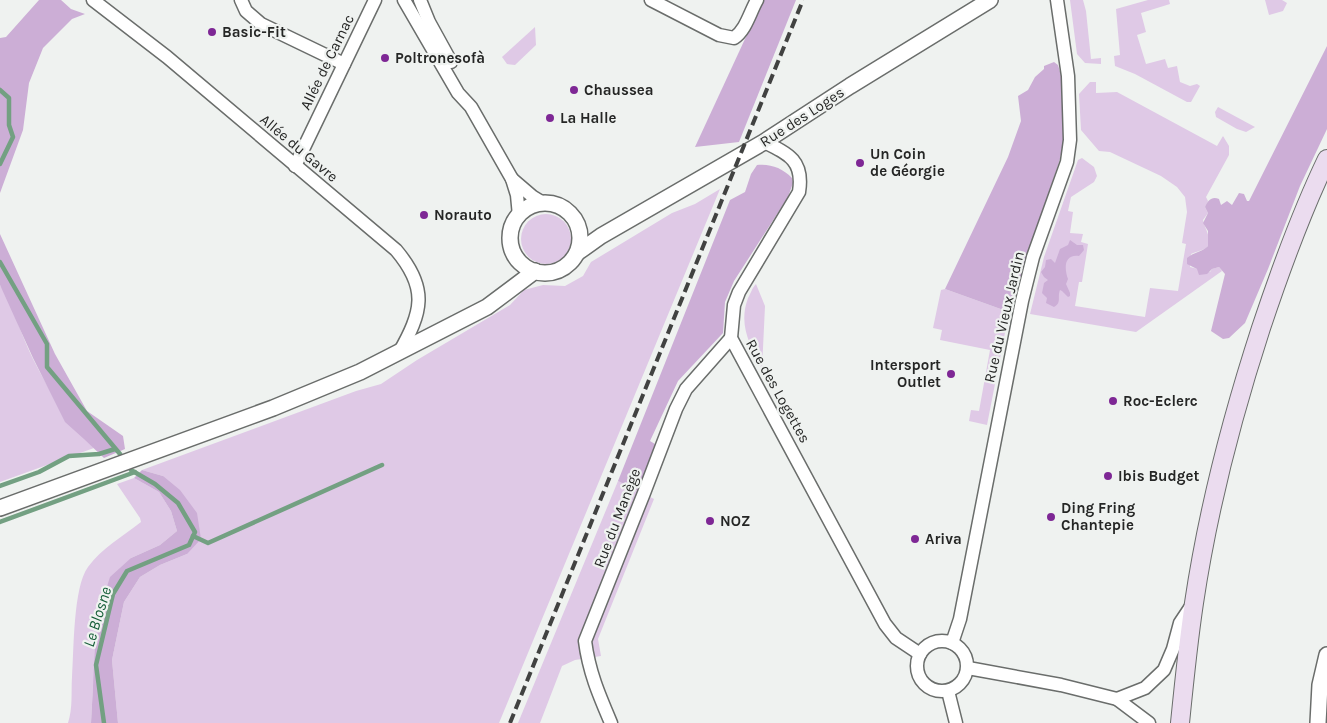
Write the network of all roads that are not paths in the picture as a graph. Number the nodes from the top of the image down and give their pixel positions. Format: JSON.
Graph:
{"nodes":[{"id":1,"x":93,"y":0,"type":"edge"},
{"id":2,"x":241,"y":0,"type":"edge"},
{"id":3,"x":375,"y":0,"type":"edge"},
{"id":4,"x":404,"y":0,"type":"edge"},
{"id":5,"x":420,"y":0,"type":"edge"},
{"id":6,"x":651,"y":0,"type":"edge"},
{"id":7,"x":757,"y":0,"type":"edge"},
{"id":8,"x":990,"y":0,"type":"edge"},
{"id":9,"x":1057,"y":0,"type":"edge"},
{"id":10,"x":344,"y":64,"type":"junction"},
{"id":11,"x":471,"y":108,"type":"junction"},
{"id":12,"x":764,"y":142,"type":"junction"},
{"id":13,"x":1327,"y":159,"type":"edge"},
{"id":14,"x":295,"y":166,"type":"junction"},
{"id":15,"x":512,"y":178,"type":"junction"},
{"id":16,"x":543,"y":204,"type":"junction"},
{"id":17,"x":519,"y":216,"type":"junction"},
{"id":18,"x":577,"y":223,"type":"junction"},
{"id":19,"x":612,"y":231,"type":"junction"},
{"id":20,"x":577,"y":253,"type":"junction"},
{"id":21,"x":514,"y":254,"type":"junction"},
{"id":22,"x":535,"y":271,"type":"junction"},
{"id":23,"x":504,"y":295,"type":"junction"},
{"id":24,"x":731,"y":338,"type":"junction"},
{"id":25,"x":399,"y":353,"type":"junction"},
{"id":26,"x":0,"y":508,"type":"edge"},
{"id":27,"x":1194,"y":602,"type":"junction"},
{"id":28,"x":952,"y":643,"type":"junction"},
{"id":29,"x":920,"y":654,"type":"junction"},
{"id":30,"x":1327,"y":655,"type":"edge"},
{"id":31,"x":968,"y":668,"type":"junction"},
{"id":32,"x":948,"y":691,"type":"junction"},
{"id":33,"x":1117,"y":699,"type":"junction"},
{"id":34,"x":611,"y":723,"type":"edge"},
{"id":35,"x":956,"y":723,"type":"edge"},
{"id":36,"x":1149,"y":723,"type":"edge"},
{"id":37,"x":1180,"y":723,"type":"edge"},
{"id":38,"x":1318,"y":723,"type":"edge"}],
"edges":[{"from":1,"to":14,"type":"street","name":"Allée du Gavre"},
{"from":2,"to":10,"type":"street"},
{"from":3,"to":10,"type":"street","name":"Allée de Carnac"},
{"from":4,"to":11,"type":"street"},
{"from":5,"to":11,"type":"street"},
{"from":6,"to":7,"type":"street"},
{"from":8,"to":12,"type":"street","name":"Rue des Loges"},
{"from":9,"to":28,"type":"street","name":"Rue du Vieux Jardin"},
{"from":10,"to":14,"type":"street","name":"Allée de Carnac"},
{"from":11,"to":15,"type":"street"},
{"from":12,"to":19,"type":"street","name":"Rue des Loges"},
{"from":12,"to":24,"type":"street","name":"Rue des Logettes"},
{"from":13,"to":27,"type":"main road"},
{"from":14,"to":25,"type":"street","name":"Allée du Gavre"},
{"from":15,"to":16,"type":"street"},
{"from":15,"to":17,"type":"street"},
{"from":16,"to":17,"type":"street"},
{"from":16,"to":18,"type":"street"},
{"from":17,"to":21,"type":"street"},
{"from":18,"to":19,"type":"street"},
{"from":18,"to":20,"type":"street"},
{"from":19,"to":20,"type":"street","name":"Rue des Loges"},
{"from":20,"to":22,"type":"street"},
{"from":21,"to":22,"type":"street"},
{"from":21,"to":23,"type":"street"},
{"from":22,"to":23,"type":"street"},
{"from":23,"to":25,"type":"street"},
{"from":24,"to":29,"type":"street","name":"Rue des Logettes"},
{"from":24,"to":34,"type":"street","name":"Rue du Manège"},
{"from":25,"to":26,"type":"street"},
{"from":27,"to":33,"type":"street"},
{"from":27,"to":37,"type":"main road"},
{"from":28,"to":29,"type":"street"},
{"from":28,"to":31,"type":"street"},
{"from":29,"to":32,"type":"street"},
{"from":30,"to":38,"type":"street"},
{"from":31,"to":32,"type":"street"},
{"from":31,"to":33,"type":"street"},
{"from":32,"to":35,"type":"street"},
{"from":33,"to":36,"type":"street"}]}
